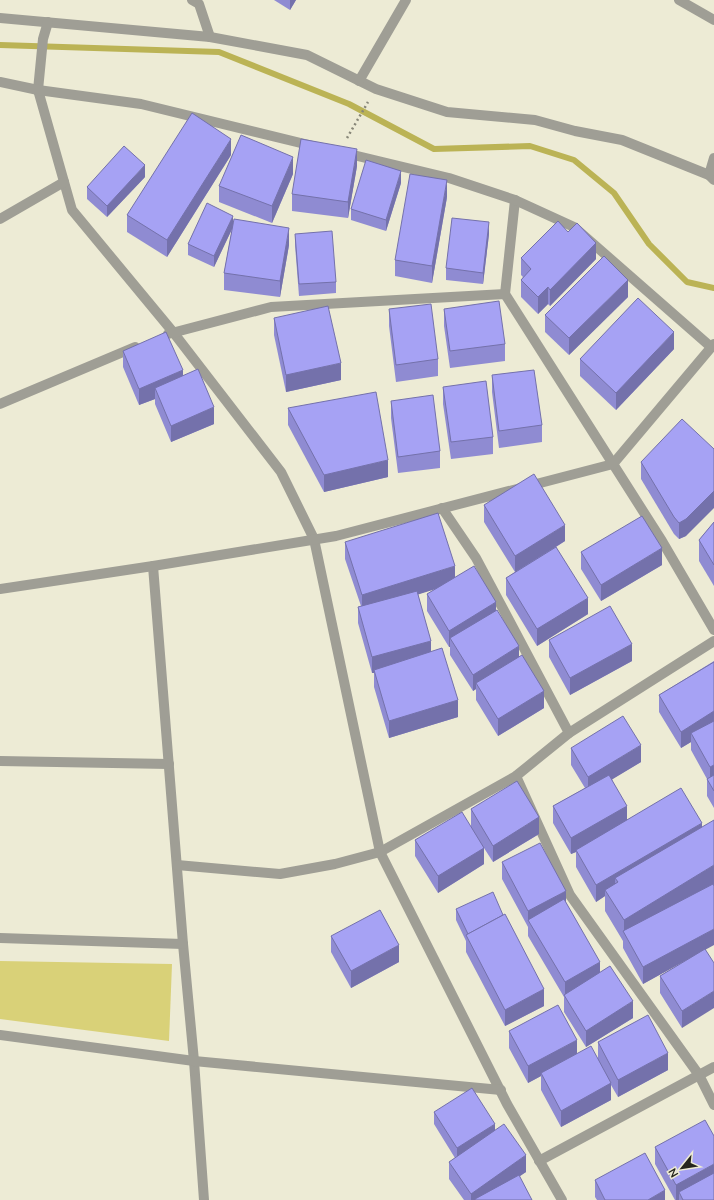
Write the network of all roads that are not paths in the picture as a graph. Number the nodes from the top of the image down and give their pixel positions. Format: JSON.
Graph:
{"nodes":[{"id":1,"x":406,"y":0,"type":"edge"},
{"id":2,"x":679,"y":0,"type":"edge"},
{"id":3,"x":198,"y":1,"type":"edge"},
{"id":4,"x":0,"y":18,"type":"edge"},
{"id":5,"x":714,"y":20,"type":"edge"},
{"id":6,"x":48,"y":22,"type":"junction"},
{"id":7,"x":210,"y":37,"type":"junction"},
{"id":8,"x":359,"y":81,"type":"junction"},
{"id":9,"x":0,"y":82,"type":"edge"},
{"id":10,"x":38,"y":90,"type":"junction"},
{"id":11,"x":324,"y":148,"type":"edge"},
{"id":12,"x":339,"y":152,"type":"edge"},
{"id":13,"x":714,"y":158,"type":"edge"},
{"id":14,"x":712,"y":178,"type":"edge"},
{"id":15,"x":64,"y":182,"type":"junction"},
{"id":16,"x":515,"y":200,"type":"junction"},
{"id":17,"x":0,"y":219,"type":"edge"},
{"id":18,"x":505,"y":294,"type":"junction"},
{"id":19,"x":173,"y":332,"type":"junction"},
{"id":20,"x":158,"y":338,"type":"edge"},
{"id":21,"x":144,"y":344,"type":"edge"},
{"id":22,"x":713,"y":346,"type":"edge"},
{"id":23,"x":0,"y":404,"type":"edge"},
{"id":24,"x":613,"y":464,"type":"junction"},
{"id":25,"x":442,"y":508,"type":"junction"},
{"id":26,"x":314,"y":539,"type":"junction"},
{"id":27,"x":153,"y":566,"type":"junction"},
{"id":28,"x":0,"y":589,"type":"edge"},
{"id":29,"x":714,"y":630,"type":"edge"},
{"id":30,"x":714,"y":641,"type":"edge"},
{"id":31,"x":569,"y":732,"type":"junction"},
{"id":32,"x":0,"y":761,"type":"edge"},
{"id":33,"x":169,"y":764,"type":"junction"},
{"id":34,"x":516,"y":776,"type":"junction"},
{"id":35,"x":380,"y":852,"type":"junction"},
{"id":36,"x":177,"y":865,"type":"junction"},
{"id":37,"x":0,"y":938,"type":"edge"},
{"id":38,"x":183,"y":944,"type":"junction"},
{"id":39,"x":0,"y":1035,"type":"edge"},
{"id":40,"x":194,"y":1061,"type":"junction"},
{"id":41,"x":714,"y":1067,"type":"edge"},
{"id":42,"x":699,"y":1075,"type":"junction"},
{"id":43,"x":501,"y":1090,"type":"junction"},
{"id":44,"x":714,"y":1105,"type":"edge"},
{"id":45,"x":539,"y":1160,"type":"junction"},
{"id":46,"x":204,"y":1200,"type":"edge"},
{"id":47,"x":562,"y":1200,"type":"edge"}],
"edges":[{"from":1,"to":8,"type":"street"},
{"from":2,"to":5,"type":"street"},
{"from":3,"to":7,"type":"street"},
{"from":4,"to":6,"type":"street"},
{"from":6,"to":7,"type":"street"},
{"from":6,"to":10,"type":"street"},
{"from":7,"to":8,"type":"street"},
{"from":8,"to":14,"type":"street"},
{"from":9,"to":10,"type":"street"},
{"from":10,"to":11,"type":"street"},
{"from":10,"to":15,"type":"street"},
{"from":12,"to":16,"type":"street"},
{"from":13,"to":14,"type":"street"},
{"from":15,"to":17,"type":"street"},
{"from":15,"to":19,"type":"street"},
{"from":16,"to":18,"type":"street"},
{"from":16,"to":22,"type":"street"},
{"from":18,"to":19,"type":"street"},
{"from":18,"to":24,"type":"street"},
{"from":19,"to":20,"type":"street"},
{"from":19,"to":26,"type":"street"},
{"from":21,"to":23,"type":"street"},
{"from":22,"to":24,"type":"street"},
{"from":24,"to":25,"type":"street"},
{"from":24,"to":29,"type":"street"},
{"from":25,"to":26,"type":"street"},
{"from":25,"to":31,"type":"street"},
{"from":26,"to":27,"type":"street"},
{"from":26,"to":35,"type":"street"},
{"from":27,"to":28,"type":"street"},
{"from":27,"to":33,"type":"street"},
{"from":30,"to":31,"type":"street"},
{"from":31,"to":34,"type":"street"},
{"from":32,"to":33,"type":"street"},
{"from":33,"to":36,"type":"street"},
{"from":34,"to":35,"type":"street"},
{"from":34,"to":42,"type":"street"},
{"from":35,"to":36,"type":"street"},
{"from":35,"to":43,"type":"street"},
{"from":36,"to":38,"type":"street"},
{"from":37,"to":38,"type":"street"},
{"from":38,"to":40,"type":"street"},
{"from":39,"to":40,"type":"street"},
{"from":40,"to":43,"type":"street"},
{"from":40,"to":46,"type":"street"},
{"from":41,"to":42,"type":"street"},
{"from":42,"to":44,"type":"street"},
{"from":42,"to":45,"type":"street"},
{"from":43,"to":45,"type":"street"},
{"from":45,"to":47,"type":"street"}]}
